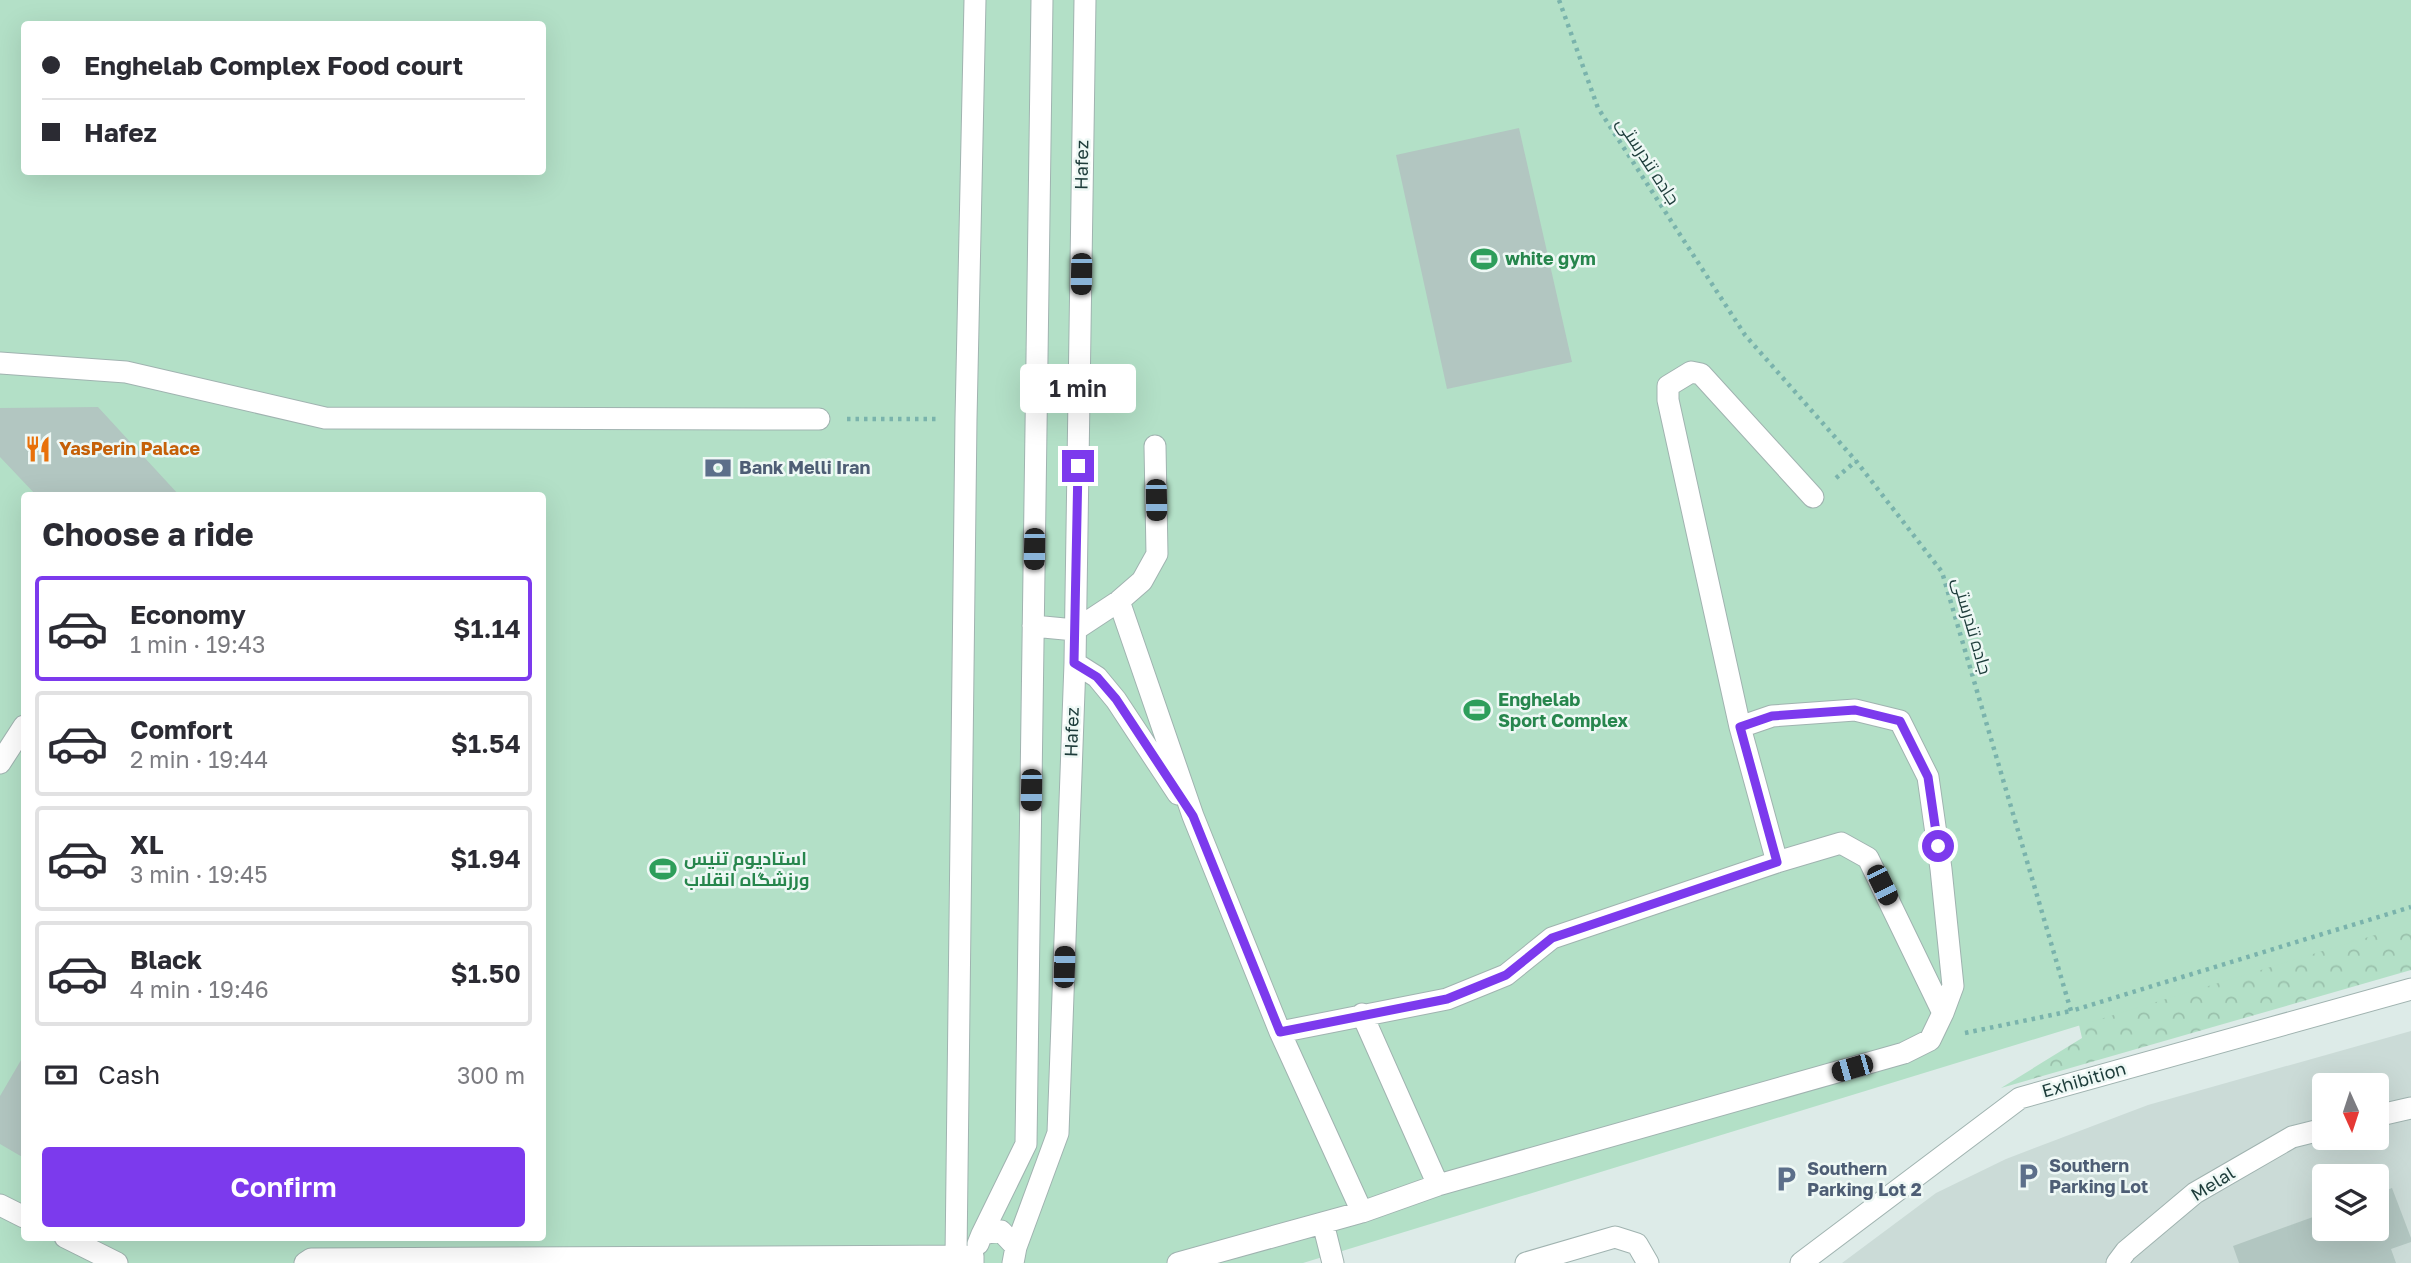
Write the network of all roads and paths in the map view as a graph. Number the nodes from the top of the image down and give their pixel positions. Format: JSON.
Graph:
{"nodes":[{"id":1,"x":975,"y":0,"type":"edge"},
{"id":2,"x":1042,"y":0,"type":"edge"},
{"id":3,"x":1085,"y":0,"type":"edge"},
{"id":4,"x":1559,"y":0,"type":"edge"},
{"id":5,"x":0,"y":363,"type":"edge"},
{"id":6,"x":819,"y":419,"type":"joint"},
{"id":7,"x":966,"y":419,"type":"junction"},
{"id":8,"x":1155,"y":446,"type":"dead end"},
{"id":9,"x":1813,"y":497,"type":"dead end"},
{"id":10,"x":1119,"y":601,"type":"junction"},
{"id":11,"x":1033,"y":626,"type":"junction"},
{"id":12,"x":1075,"y":630,"type":"junction"},
{"id":13,"x":1074,"y":663,"type":"junction"},
{"id":14,"x":1740,"y":727,"type":"junction"},
{"id":15,"x":21,"y":731,"type":"edge"},
{"id":16,"x":0,"y":764,"type":"edge"},
{"id":17,"x":1193,"y":816,"type":"junction"},
{"id":18,"x":1777,"y":862,"type":"junction"},
{"id":19,"x":2411,"y":907,"type":"edge"},
{"id":20,"x":2411,"y":989,"type":"edge"},
{"id":21,"x":2071,"y":1011,"type":"junction"},
{"id":22,"x":1943,"y":1013,"type":"junction"},
{"id":23,"x":1362,"y":1014,"type":"junction"},
{"id":24,"x":1280,"y":1032,"type":"junction"},
{"id":25,"x":1930,"y":1040,"type":"junction"},
{"id":26,"x":2411,"y":1108,"type":"edge"},
{"id":27,"x":2389,"y":1113,"type":"edge"},
{"id":28,"x":2312,"y":1132,"type":"edge"},
{"id":29,"x":1438,"y":1185,"type":"junction"},
{"id":30,"x":0,"y":1205,"type":"edge"},
{"id":31,"x":1362,"y":1212,"type":"junction"},
{"id":32,"x":21,"y":1216,"type":"edge"},
{"id":33,"x":1323,"y":1223,"type":"junction"},
{"id":34,"x":982,"y":1234,"type":"junction"},
{"id":35,"x":73,"y":1241,"type":"edge"},
{"id":36,"x":1014,"y":1255,"type":"edge"},
{"id":37,"x":971,"y":1260,"type":"edge"},
{"id":38,"x":117,"y":1263,"type":"edge"},
{"id":39,"x":305,"y":1263,"type":"edge"},
{"id":40,"x":1178,"y":1263,"type":"edge"},
{"id":41,"x":1333,"y":1263,"type":"edge"},
{"id":42,"x":1526,"y":1263,"type":"edge"},
{"id":43,"x":1648,"y":1263,"type":"edge"},
{"id":44,"x":1801,"y":1263,"type":"edge"},
{"id":45,"x":2118,"y":1263,"type":"edge"}],
"edges":[{"from":1,"to":7,"type":"street"},
{"from":2,"to":11,"type":"street"},
{"from":3,"to":12,"type":"street","name":"Hafez"},
{"from":4,"to":21,"type":"path","name":"جاده تندرستی"},
{"from":5,"to":6,"type":"street"},
{"from":6,"to":7,"type":"path"},
{"from":7,"to":37,"type":"street"},
{"from":8,"to":10,"type":"street"},
{"from":9,"to":14,"type":"street"},
{"from":10,"to":12,"type":"street"},
{"from":10,"to":17,"type":"street"},
{"from":11,"to":12,"type":"street"},
{"from":11,"to":34,"type":"street"},
{"from":12,"to":13,"type":"street","name":"Hafez"},
{"from":13,"to":17,"type":"street"},
{"from":13,"to":36,"type":"street","name":"Hafez"},
{"from":14,"to":18,"type":"street"},
{"from":14,"to":22,"type":"street"},
{"from":15,"to":16,"type":"street"},
{"from":17,"to":24,"type":"street"},
{"from":18,"to":22,"type":"street"},
{"from":18,"to":23,"type":"street"},
{"from":19,"to":21,"type":"path"},
{"from":20,"to":44,"type":"street","name":"Exhibition"},
{"from":21,"to":25,"type":"path"},
{"from":22,"to":25,"type":"street"},
{"from":23,"to":24,"type":"street"},
{"from":23,"to":29,"type":"street"},
{"from":24,"to":31,"type":"street"},
{"from":25,"to":29,"type":"street"},
{"from":26,"to":27,"type":"street"},
{"from":28,"to":45,"type":"street","name":"Melal"},
{"from":29,"to":31,"type":"street"},
{"from":30,"to":32,"type":"street"},
{"from":31,"to":33,"type":"street"},
{"from":33,"to":40,"type":"street"},
{"from":33,"to":41,"type":"street"},
{"from":34,"to":36,"type":"street"},
{"from":34,"to":37,"type":"street"},
{"from":35,"to":38,"type":"street"},
{"from":37,"to":39,"type":"street"},
{"from":42,"to":43,"type":"street"}]}
